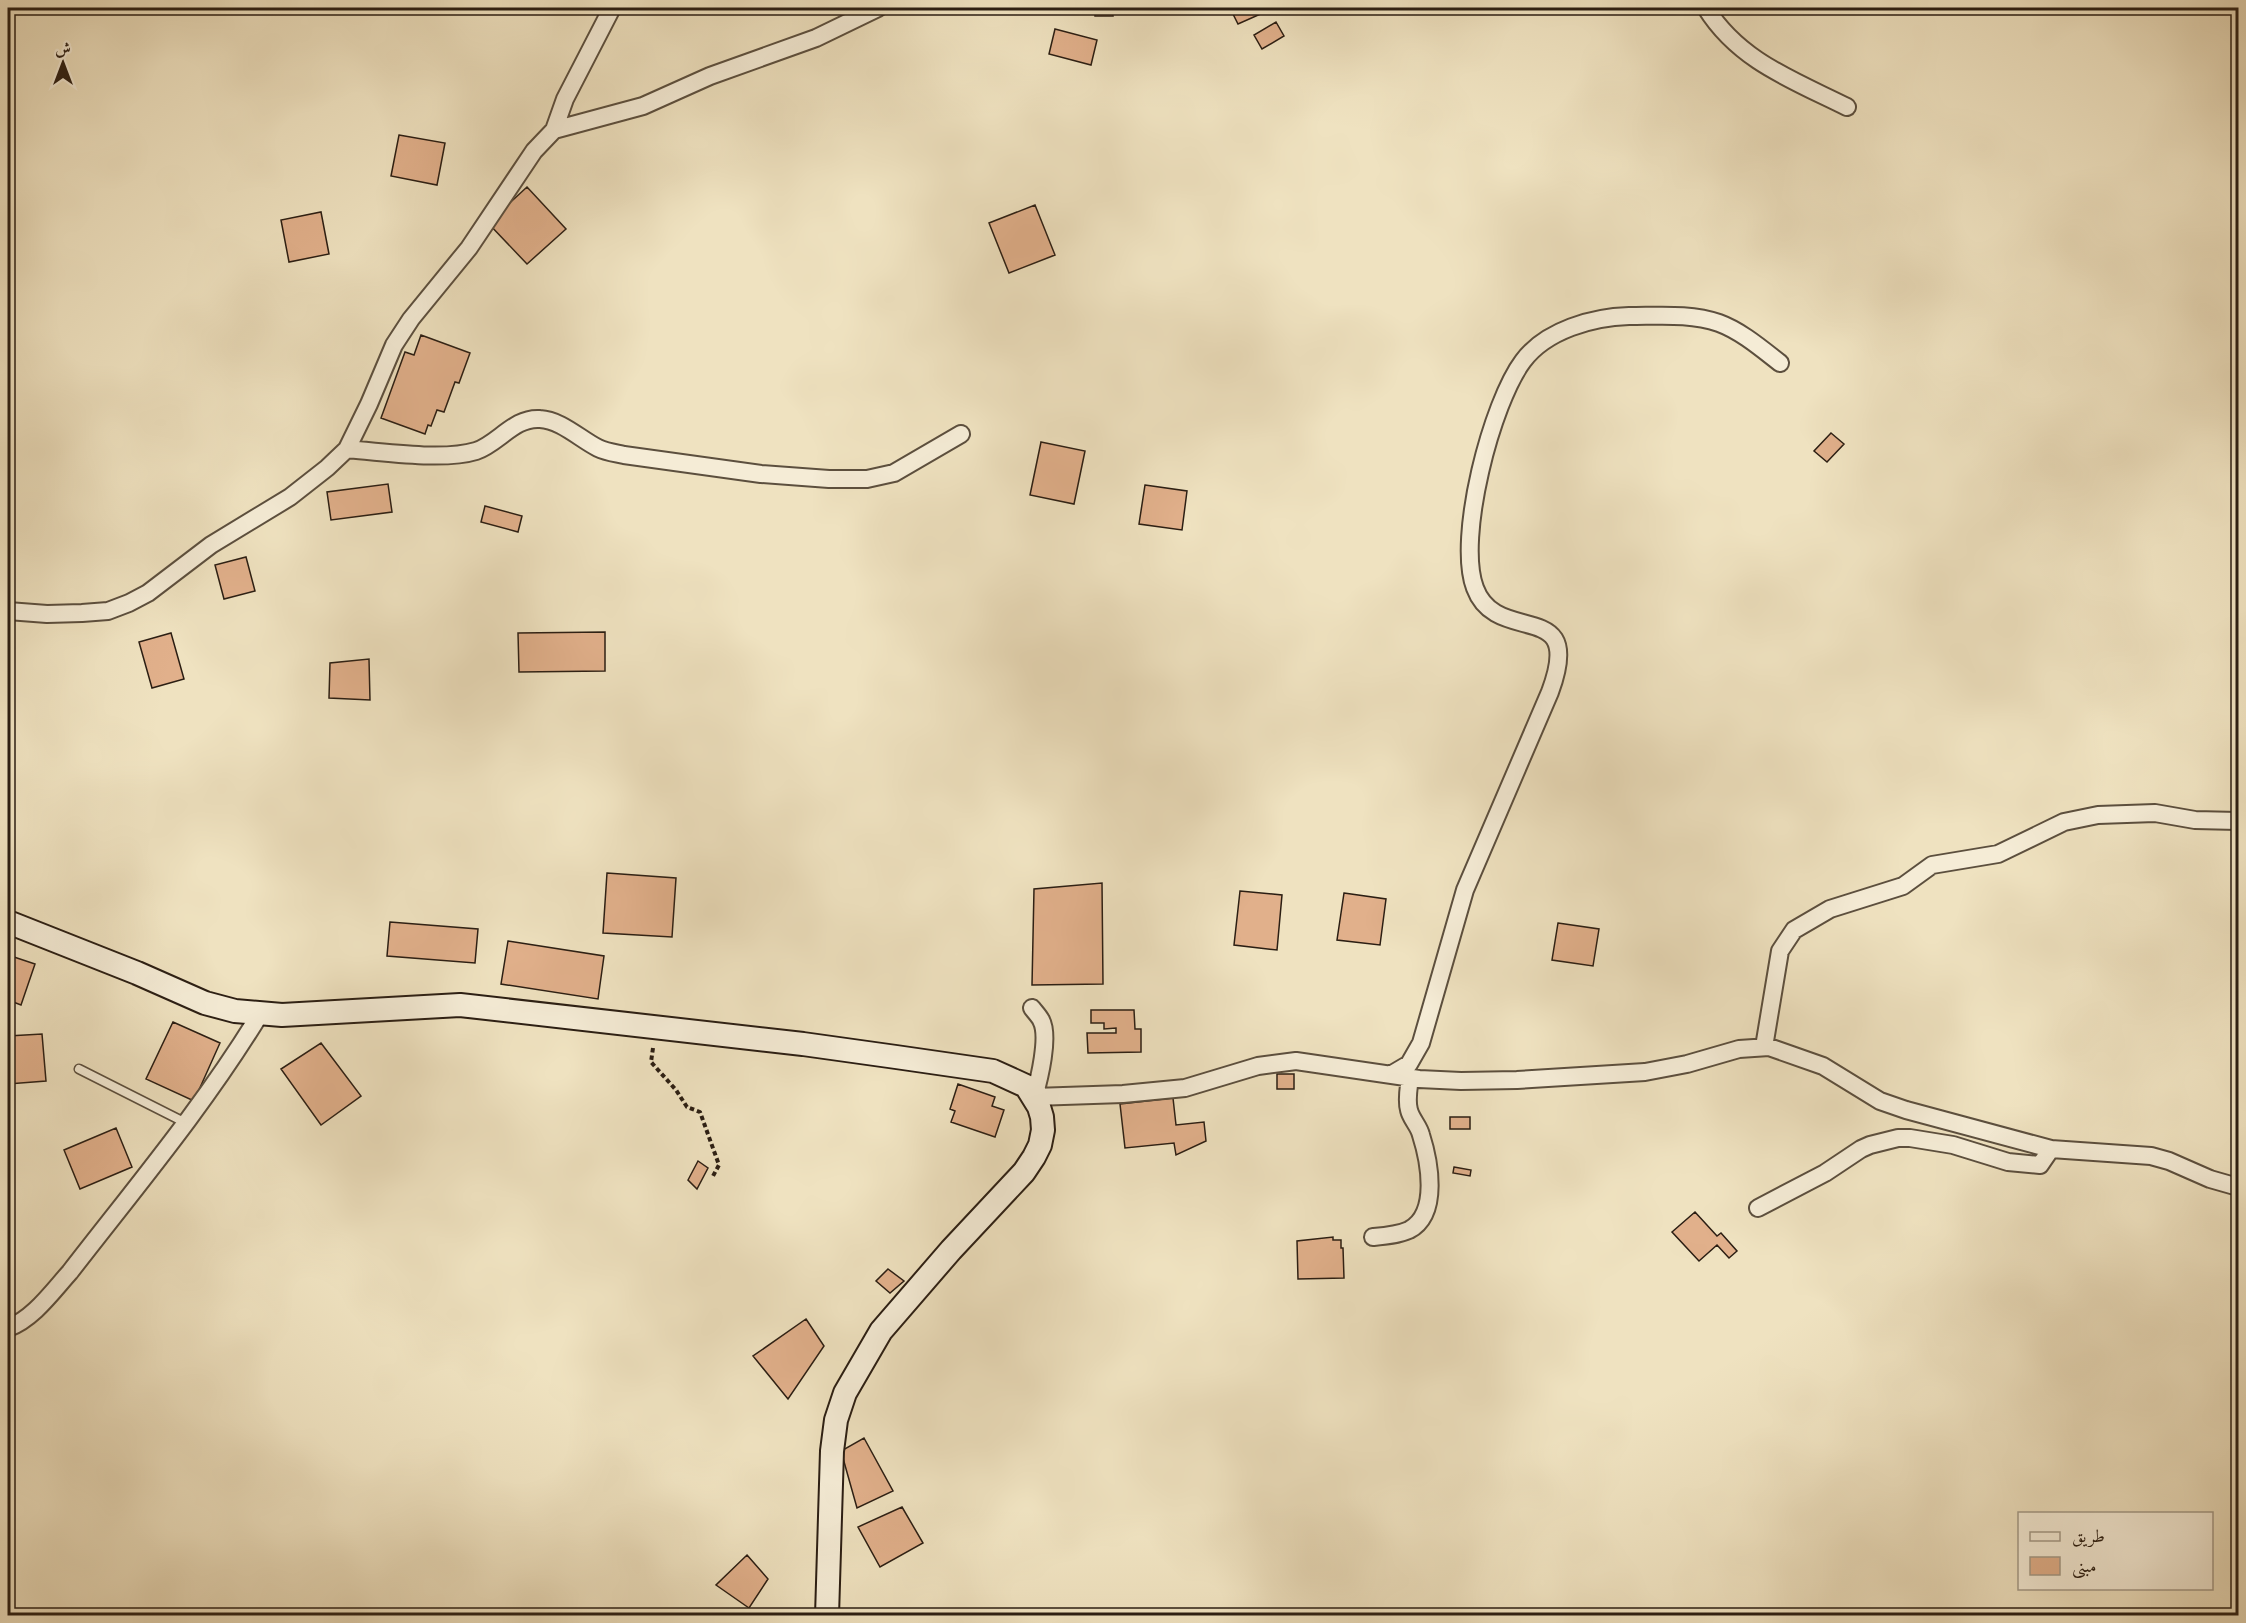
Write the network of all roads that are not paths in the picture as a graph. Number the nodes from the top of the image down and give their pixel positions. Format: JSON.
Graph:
{"nodes":[{"id":1,"x":612,"y":8,"type":"edge"},
{"id":2,"x":878,"y":8,"type":"edge"},
{"id":3,"x":1706,"y":8,"type":"edge"},
{"id":4,"x":1847,"y":107,"type":"dead end"},
{"id":5,"x":554,"y":130,"type":"junction"},
{"id":6,"x":1780,"y":363,"type":"dead end"},
{"id":7,"x":962,"y":434,"type":"dead end"},
{"id":8,"x":347,"y":449,"type":"junction"},
{"id":9,"x":8,"y":611,"type":"edge"},
{"id":10,"x":2238,"y":821,"type":"edge"},
{"id":11,"x":8,"y":922,"type":"edge"},
{"id":12,"x":1032,"y":1008,"type":"dead end"},
{"id":13,"x":260,"y":1014,"type":"junction"},
{"id":14,"x":1764,"y":1047,"type":"junction"},
{"id":15,"x":79,"y":1069,"type":"dead end"},
{"id":16,"x":1392,"y":1074,"type":"junction"},
{"id":17,"x":1410,"y":1077,"type":"junction"},
{"id":18,"x":1034,"y":1097,"type":"junction"},
{"id":19,"x":186,"y":1123,"type":"junction"},
{"id":20,"x":2051,"y":1149,"type":"junction"},
{"id":21,"x":2238,"y":1187,"type":"edge"},
{"id":22,"x":1758,"y":1208,"type":"dead end"},
{"id":23,"x":1373,"y":1237,"type":"dead end"},
{"id":24,"x":8,"y":1328,"type":"edge"},
{"id":25,"x":830,"y":1612,"type":"edge"}],
"edges":[{"from":1,"to":5,"type":"street"},
{"from":2,"to":5,"type":"street"},
{"from":3,"to":4,"type":"street"},
{"from":5,"to":8,"type":"street"},
{"from":6,"to":16,"type":"street"},
{"from":7,"to":8,"type":"street"},
{"from":8,"to":9,"type":"street"},
{"from":10,"to":14,"type":"street"},
{"from":11,"to":13,"type":"street"},
{"from":12,"to":18,"type":"street"},
{"from":13,"to":18,"type":"street"},
{"from":13,"to":19,"type":"street"},
{"from":14,"to":17,"type":"street"},
{"from":14,"to":20,"type":"street"},
{"from":15,"to":19,"type":"lane"},
{"from":16,"to":17,"type":"street"},
{"from":16,"to":18,"type":"street"},
{"from":17,"to":23,"type":"street"},
{"from":18,"to":25,"type":"street"},
{"from":19,"to":24,"type":"street"},
{"from":20,"to":21,"type":"street"},
{"from":20,"to":22,"type":"street"}]}
